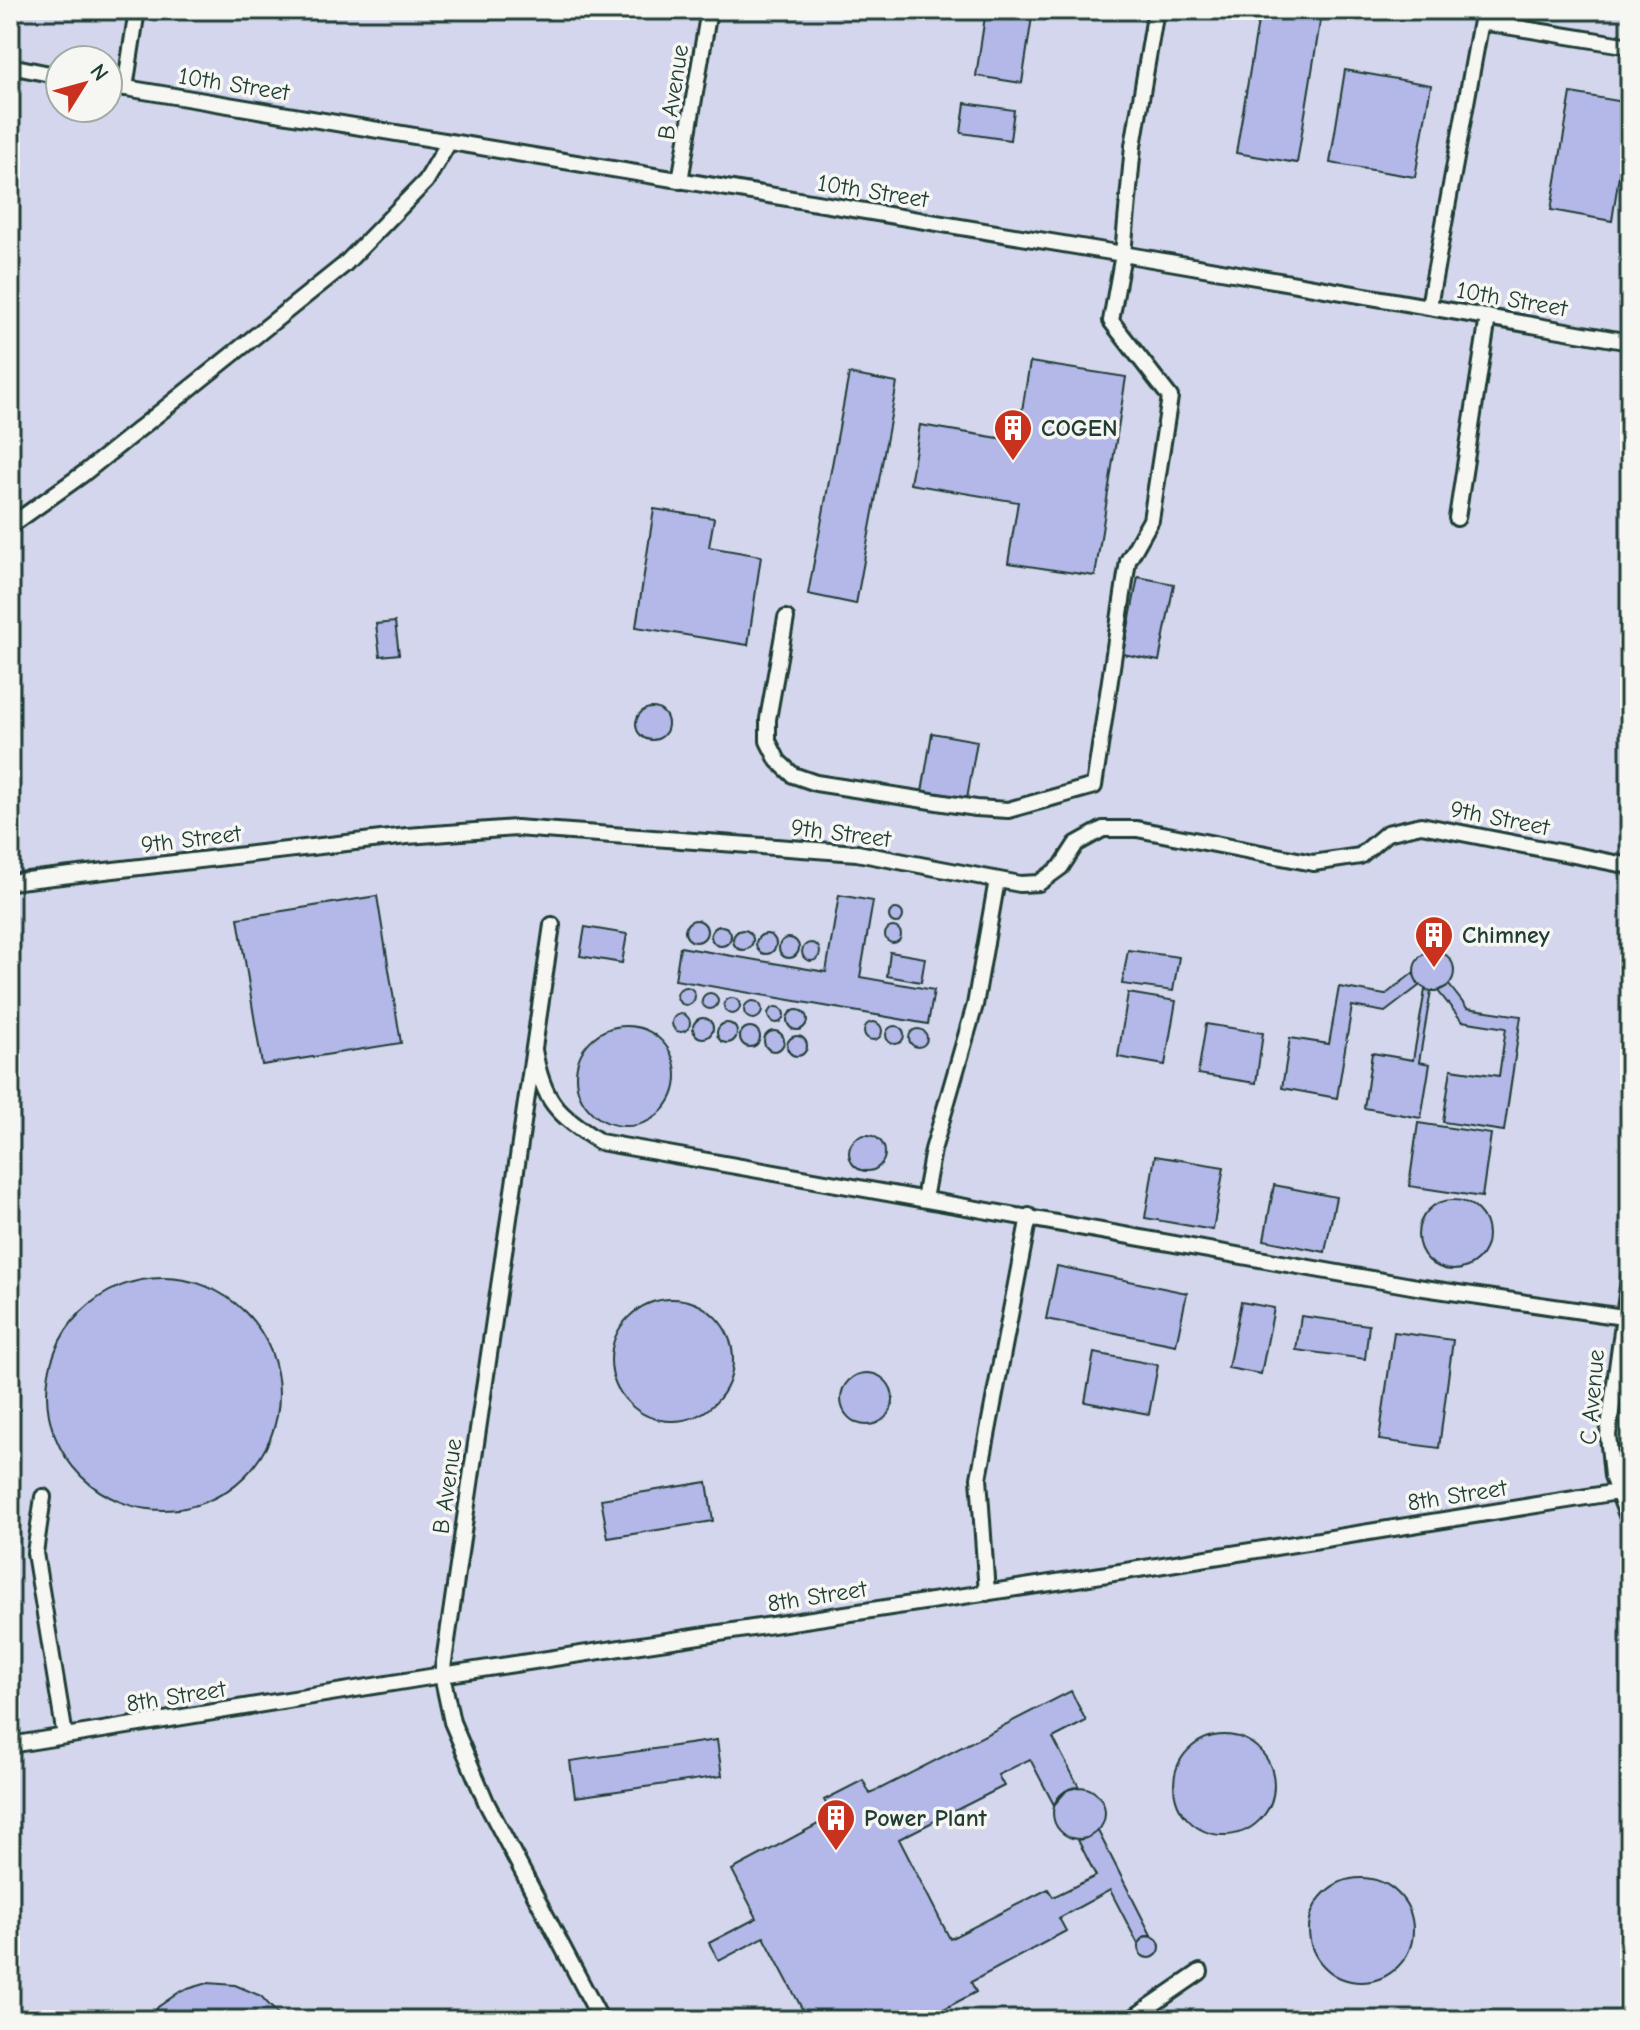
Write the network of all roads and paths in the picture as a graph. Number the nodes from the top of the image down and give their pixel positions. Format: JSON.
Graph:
{"nodes":[{"id":1,"x":137,"y":10,"type":"edge"},
{"id":2,"x":709,"y":10,"type":"edge"},
{"id":3,"x":1156,"y":10,"type":"edge"},
{"id":4,"x":1482,"y":16,"type":"edge"},
{"id":5,"x":1630,"y":46,"type":"edge"},
{"id":6,"x":10,"y":66,"type":"edge"},
{"id":7,"x":44,"y":73,"type":"edge"},
{"id":8,"x":125,"y":88,"type":"joint"},
{"id":9,"x":449,"y":142,"type":"junction"},
{"id":10,"x":680,"y":181,"type":"junction"},
{"id":11,"x":1123,"y":254,"type":"junction"},
{"id":12,"x":1429,"y":306,"type":"junction"},
{"id":13,"x":1488,"y":317,"type":"junction"},
{"id":14,"x":1630,"y":342,"type":"edge"},
{"id":15,"x":1457,"y":518,"type":"dead end"},
{"id":16,"x":10,"y":526,"type":"edge"},
{"id":17,"x":786,"y":618,"type":"dead end"},
{"id":18,"x":1630,"y":866,"type":"edge"},
{"id":19,"x":997,"y":880,"type":"junction"},
{"id":20,"x":10,"y":882,"type":"edge"},
{"id":21,"x":552,"y":925,"type":"dead end"},
{"id":22,"x":534,"y":1050,"type":"junction"},
{"id":23,"x":924,"y":1199,"type":"junction"},
{"id":24,"x":1029,"y":1216,"type":"junction"},
{"id":25,"x":1630,"y":1272,"type":"edge"},
{"id":26,"x":1623,"y":1317,"type":"junction"},
{"id":27,"x":1624,"y":1491,"type":"edge"},
{"id":28,"x":43,"y":1497,"type":"dead end"},
{"id":29,"x":1630,"y":1523,"type":"edge"},
{"id":30,"x":987,"y":1593,"type":"junction"},
{"id":31,"x":442,"y":1675,"type":"junction"},
{"id":32,"x":65,"y":1736,"type":"junction"},
{"id":33,"x":10,"y":1745,"type":"edge"},
{"id":34,"x":1200,"y":1972,"type":"dead end"},
{"id":35,"x":601,"y":2020,"type":"edge"},
{"id":36,"x":1130,"y":2020,"type":"edge"}],
"edges":[{"from":1,"to":8,"type":"lane"},
{"from":2,"to":10,"type":"lane","name":"B Avenue"},
{"from":3,"to":11,"type":"lane"},
{"from":4,"to":5,"type":"lane"},
{"from":4,"to":12,"type":"lane"},
{"from":6,"to":7,"type":"lane"},
{"from":8,"to":9,"type":"lane","name":"10th Street"},
{"from":9,"to":10,"type":"lane","name":"10th Street"},
{"from":9,"to":16,"type":"lane"},
{"from":10,"to":11,"type":"lane","name":"10th Street"},
{"from":11,"to":12,"type":"lane","name":"10th Street"},
{"from":11,"to":17,"type":"lane"},
{"from":12,"to":13,"type":"lane","name":"10th Street"},
{"from":13,"to":14,"type":"lane","name":"10th Street"},
{"from":13,"to":15,"type":"lane"},
{"from":18,"to":19,"type":"lane","name":"9th Street"},
{"from":19,"to":20,"type":"lane","name":"9th Street"},
{"from":19,"to":23,"type":"lane"},
{"from":21,"to":22,"type":"lane","name":"B Avenue"},
{"from":22,"to":23,"type":"lane"},
{"from":22,"to":31,"type":"lane","name":"B Avenue"},
{"from":23,"to":24,"type":"lane"},
{"from":24,"to":26,"type":"lane"},
{"from":24,"to":30,"type":"lane"},
{"from":25,"to":26,"type":"lane","name":"C Avenue"},
{"from":26,"to":27,"type":"lane","name":"C Avenue"},
{"from":27,"to":29,"type":"lane","name":"C Avenue"},
{"from":27,"to":30,"type":"lane","name":"8th Street"},
{"from":28,"to":32,"type":"lane"},
{"from":30,"to":31,"type":"lane","name":"8th Street"},
{"from":31,"to":32,"type":"lane","name":"8th Street"},
{"from":31,"to":35,"type":"lane","name":"B Avenue"},
{"from":32,"to":33,"type":"lane","name":"8th Street"},
{"from":34,"to":36,"type":"lane"}]}
